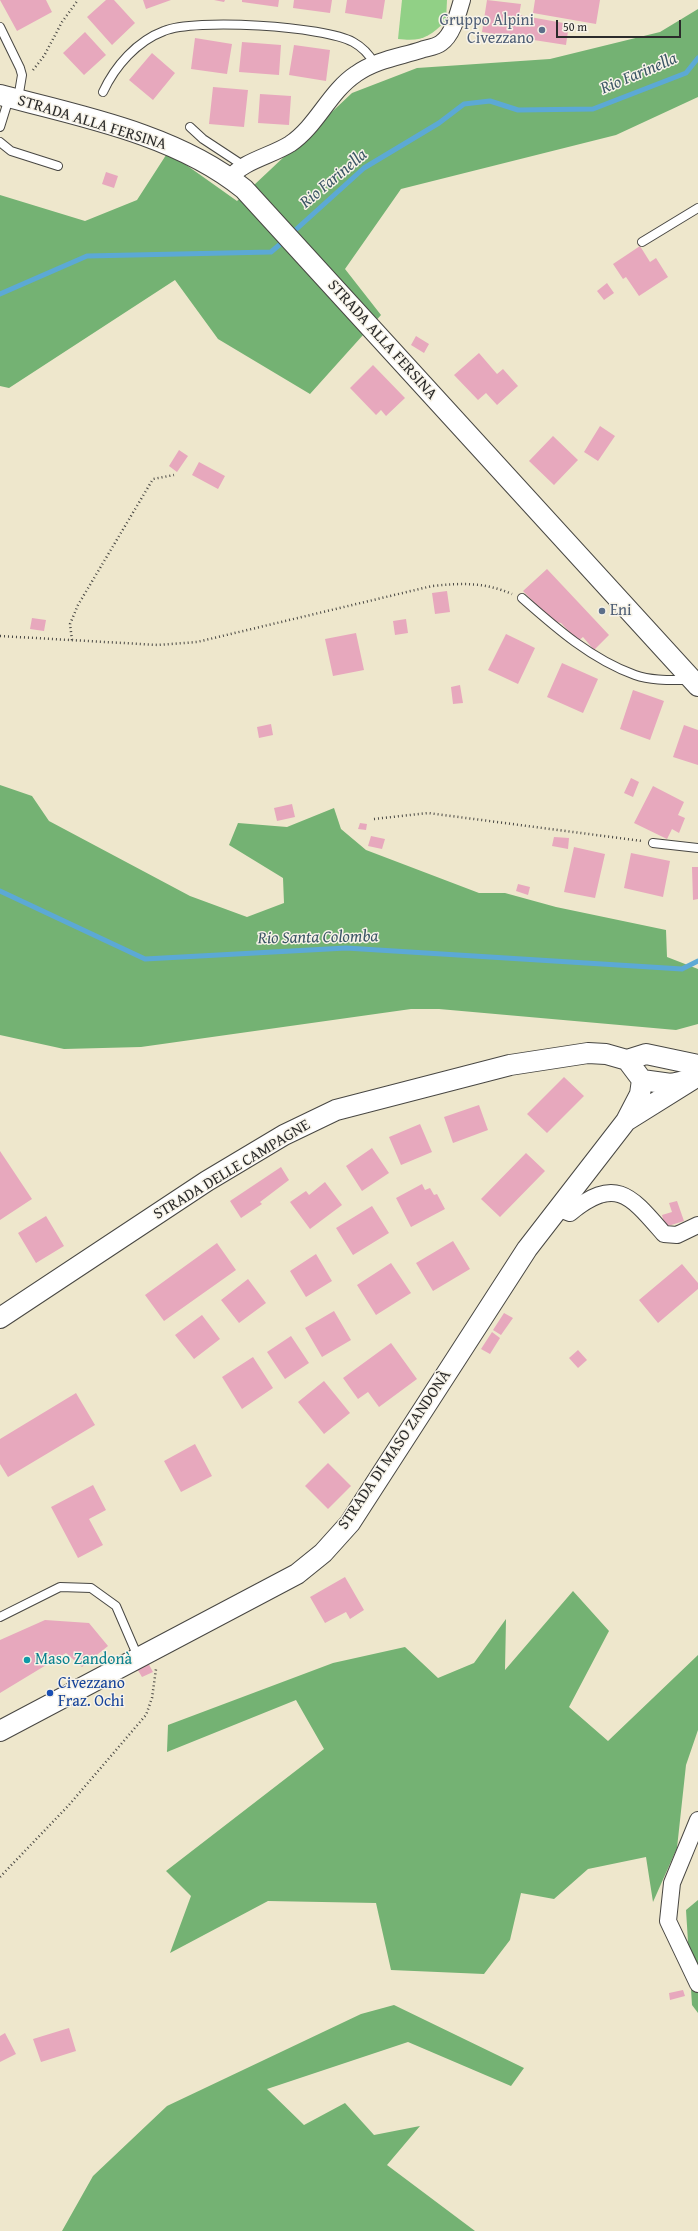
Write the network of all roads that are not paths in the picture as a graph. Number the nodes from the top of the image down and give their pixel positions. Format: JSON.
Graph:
{"nodes":[{"id":1,"x":462,"y":0,"type":"edge"},
{"id":2,"x":0,"y":27,"type":"edge"},
{"id":3,"x":374,"y":63,"type":"junction"},
{"id":4,"x":103,"y":92,"type":"dead end"},
{"id":5,"x":9,"y":97,"type":"edge"},
{"id":6,"x":0,"y":127,"type":"edge"},
{"id":7,"x":190,"y":127,"type":"dead end"},
{"id":8,"x":0,"y":142,"type":"edge"},
{"id":9,"x":58,"y":166,"type":"dead end"},
{"id":10,"x":237,"y":172,"type":"junction"},
{"id":11,"x":698,"y":208,"type":"edge"},
{"id":12,"x":642,"y":242,"type":"dead end"},
{"id":13,"x":522,"y":598,"type":"road end"},
{"id":14,"x":695,"y":683,"type":"edge"},
{"id":15,"x":653,"y":843,"type":"road end"},
{"id":16,"x":698,"y":848,"type":"edge"},
{"id":17,"x":627,"y":1060,"type":"junction"},
{"id":18,"x":677,"y":1061,"type":"junction"},
{"id":19,"x":696,"y":1074,"type":"edge"},
{"id":20,"x":642,"y":1080,"type":"junction"},
{"id":21,"x":626,"y":1121,"type":"junction"},
{"id":22,"x":558,"y":1208,"type":"junction"},
{"id":23,"x":698,"y":1225,"type":"edge"},
{"id":24,"x":0,"y":1318,"type":"edge"},
{"id":25,"x":0,"y":1618,"type":"edge"},
{"id":26,"x":144,"y":1655,"type":"junction"},
{"id":27,"x":0,"y":1730,"type":"edge"},
{"id":28,"x":698,"y":1820,"type":"edge"},
{"id":29,"x":698,"y":1984,"type":"edge"}],
"edges":[{"from":1,"to":3,"type":"street"},
{"from":2,"to":5,"type":"lane"},
{"from":3,"to":4,"type":"lane"},
{"from":3,"to":10,"type":"street"},
{"from":5,"to":6,"type":"lane"},
{"from":5,"to":10,"type":"street","name":"STRADA ALLA FERSINA"},
{"from":7,"to":10,"type":"lane"},
{"from":8,"to":9,"type":"lane"},
{"from":10,"to":14,"type":"street","name":"STRADA ALLA FERSINA"},
{"from":11,"to":12,"type":"lane"},
{"from":13,"to":14,"type":"lane"},
{"from":15,"to":16,"type":"lane"},
{"from":17,"to":18,"type":"street"},
{"from":17,"to":20,"type":"street"},
{"from":17,"to":24,"type":"street","name":"STRADA DELLE CAMPAGNE"},
{"from":18,"to":19,"type":"street"},
{"from":18,"to":20,"type":"street"},
{"from":19,"to":20,"type":"street"},
{"from":19,"to":21,"type":"street"},
{"from":20,"to":21,"type":"street","name":"STRADA DI MASO ZANDONÀ"},
{"from":21,"to":22,"type":"street","name":"STRADA DI MASO ZANDONÀ"},
{"from":22,"to":23,"type":"street"},
{"from":22,"to":26,"type":"street","name":"STRADA DI MASO ZANDONÀ"},
{"from":25,"to":26,"type":"lane"},
{"from":26,"to":27,"type":"street","name":"STRADA DI MASO ZANDONÀ"},
{"from":28,"to":29,"type":"street"}]}
